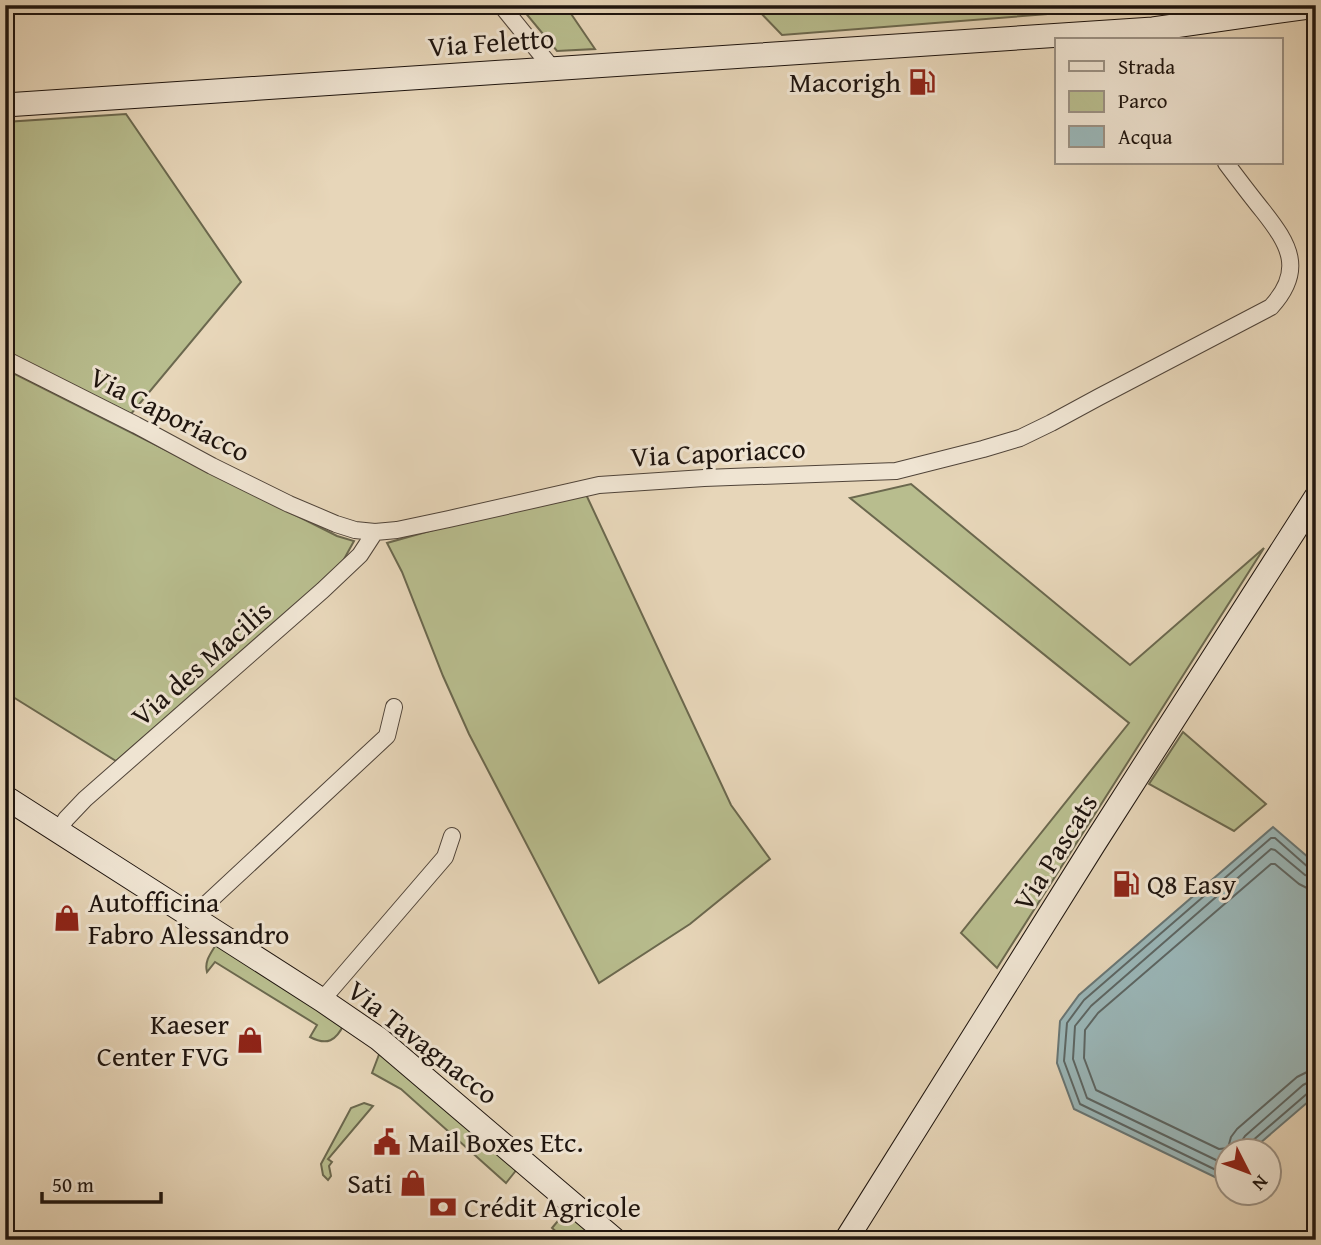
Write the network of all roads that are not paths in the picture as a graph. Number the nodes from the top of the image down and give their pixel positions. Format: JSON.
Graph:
{"nodes":[{"id":1,"x":501,"y":5,"type":"edge"},
{"id":2,"x":1316,"y":6,"type":"edge"},
{"id":3,"x":1154,"y":35,"type":"edge"},
{"id":4,"x":1099,"y":38,"type":"edge"},
{"id":5,"x":1055,"y":40,"type":"edge"},
{"id":6,"x":552,"y":68,"type":"junction"},
{"id":7,"x":5,"y":105,"type":"edge"},
{"id":8,"x":1227,"y":164,"type":"edge"},
{"id":9,"x":5,"y":359,"type":"edge"},
{"id":10,"x":1316,"y":497,"type":"edge"},
{"id":11,"x":375,"y":533,"type":"junction"},
{"id":12,"x":394,"y":707,"type":"dead end"},
{"id":13,"x":5,"y":797,"type":"edge"},
{"id":14,"x":59,"y":831,"type":"junction"},
{"id":15,"x":453,"y":836,"type":"dead end"},
{"id":16,"x":195,"y":919,"type":"junction"},
{"id":17,"x":322,"y":1000,"type":"junction"},
{"id":18,"x":615,"y":1240,"type":"edge"},
{"id":19,"x":846,"y":1240,"type":"edge"}],
"edges":[{"from":1,"to":6,"type":"street"},
{"from":2,"to":3,"type":"street","name":"Via Feletto"},
{"from":3,"to":4,"type":"street","name":"Via Feletto"},
{"from":5,"to":6,"type":"street","name":"Via Feletto"},
{"from":6,"to":7,"type":"street","name":"Via Feletto"},
{"from":8,"to":11,"type":"street","name":"Via Caporiacco"},
{"from":9,"to":11,"type":"street","name":"Via Caporiacco"},
{"from":10,"to":19,"type":"street","name":"Via Pascats"},
{"from":11,"to":14,"type":"street","name":"Via des Macilis"},
{"from":12,"to":16,"type":"street"},
{"from":13,"to":14,"type":"street","name":"Via Tavagnacco"},
{"from":14,"to":16,"type":"street","name":"Via Tavagnacco"},
{"from":15,"to":17,"type":"street","name":"Via Tavagnacco"},
{"from":16,"to":17,"type":"street","name":"Via Tavagnacco"},
{"from":17,"to":18,"type":"street","name":"Via Tavagnacco"}]}
